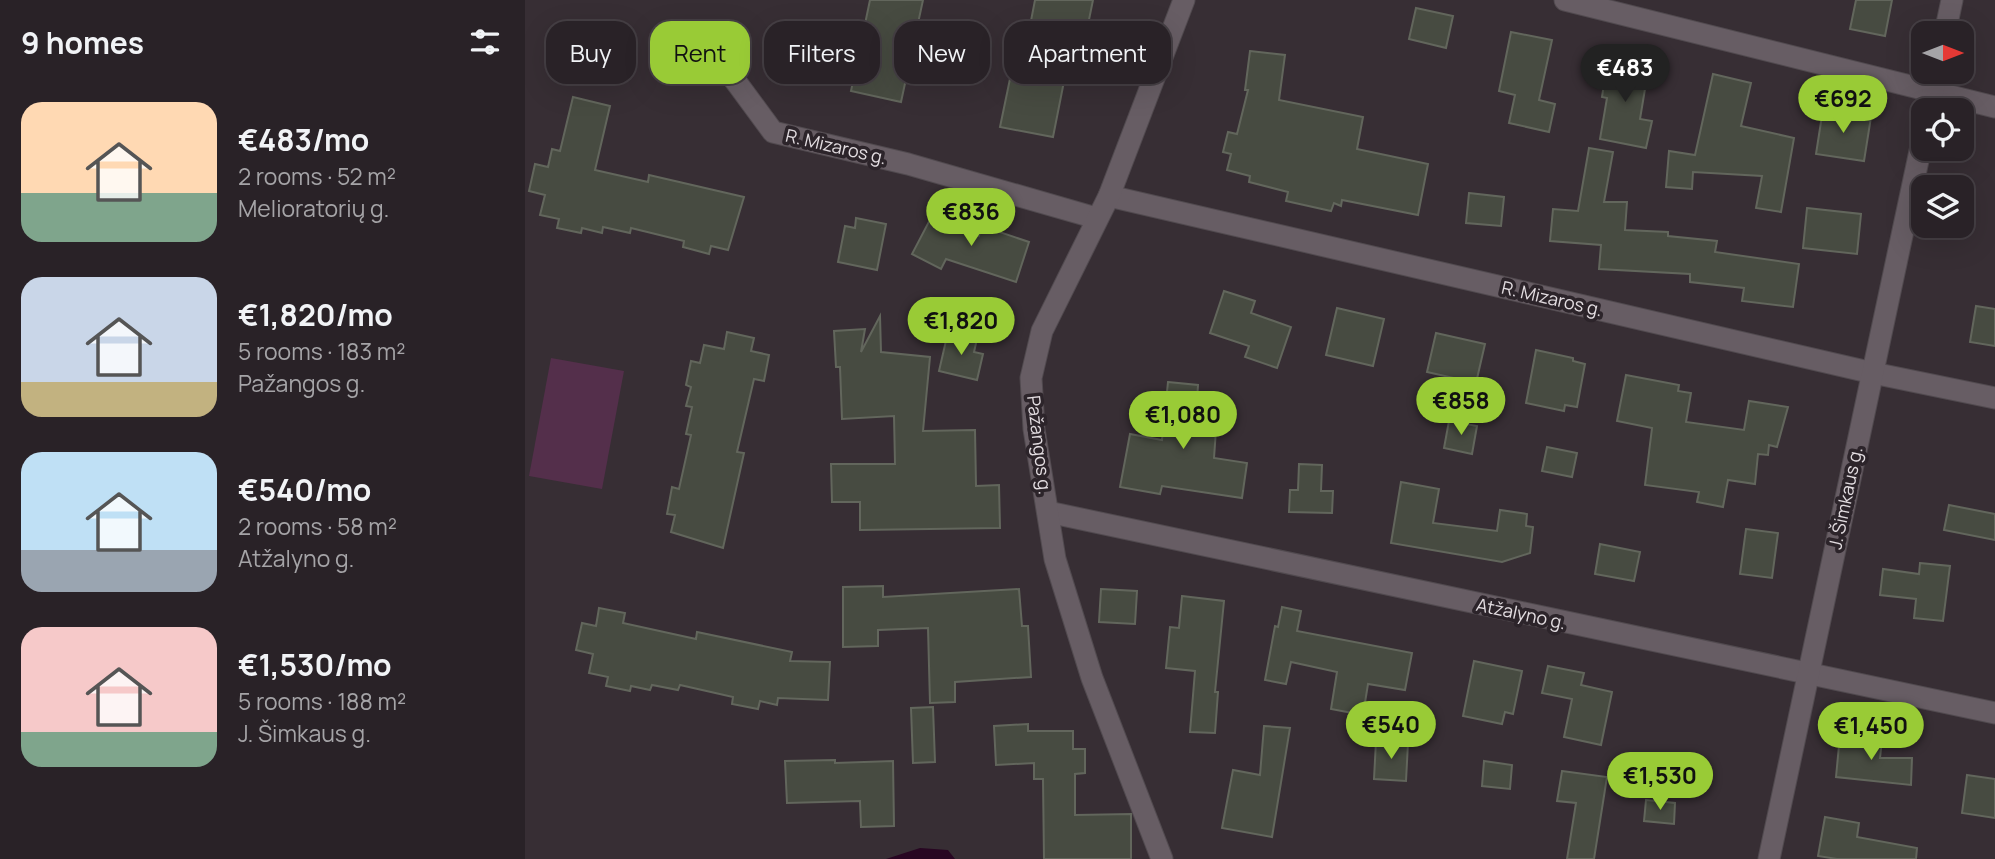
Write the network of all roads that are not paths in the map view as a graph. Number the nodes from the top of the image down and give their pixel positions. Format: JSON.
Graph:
{"nodes":[{"id":1,"x":1184,"y":0,"type":"edge"},
{"id":2,"x":1565,"y":0,"type":"edge"},
{"id":3,"x":1952,"y":0,"type":"edge"},
{"id":4,"x":1948,"y":21,"type":"edge"},
{"id":5,"x":738,"y":84,"type":"edge"},
{"id":6,"x":1933,"y":91,"type":"edge"},
{"id":7,"x":1995,"y":107,"type":"edge"},
{"id":8,"x":1918,"y":161,"type":"edge"},
{"id":9,"x":1109,"y":196,"type":"junction"},
{"id":10,"x":1096,"y":218,"type":"junction"},
{"id":11,"x":1873,"y":373,"type":"junction"},
{"id":12,"x":1995,"y":398,"type":"edge"},
{"id":13,"x":1048,"y":512,"type":"junction"},
{"id":14,"x":1808,"y":676,"type":"junction"},
{"id":15,"x":1995,"y":713,"type":"edge"},
{"id":16,"x":1162,"y":859,"type":"edge"},
{"id":17,"x":1769,"y":859,"type":"edge"}],
"edges":[{"from":1,"to":9,"type":"street","name":"Pažangos g."},
{"from":2,"to":6,"type":"street"},
{"from":3,"to":4,"type":"street"},
{"from":5,"to":10,"type":"street","name":"R. Mizaros g."},
{"from":6,"to":7,"type":"street"},
{"from":8,"to":11,"type":"street","name":"J. Šimkaus g."},
{"from":9,"to":10,"type":"street","name":"Pažangos g."},
{"from":9,"to":11,"type":"street","name":"R. Mizaros g."},
{"from":10,"to":13,"type":"street","name":"Pažangos g."},
{"from":11,"to":12,"type":"street","name":"R. Mizaros g."},
{"from":11,"to":14,"type":"street","name":"J. Šimkaus g."},
{"from":13,"to":14,"type":"street","name":"Atžalyno g."},
{"from":13,"to":16,"type":"street","name":"Pažangos g."},
{"from":14,"to":15,"type":"street","name":"Atžalyno g."},
{"from":14,"to":17,"type":"street","name":"J. Šimkaus g."}]}
